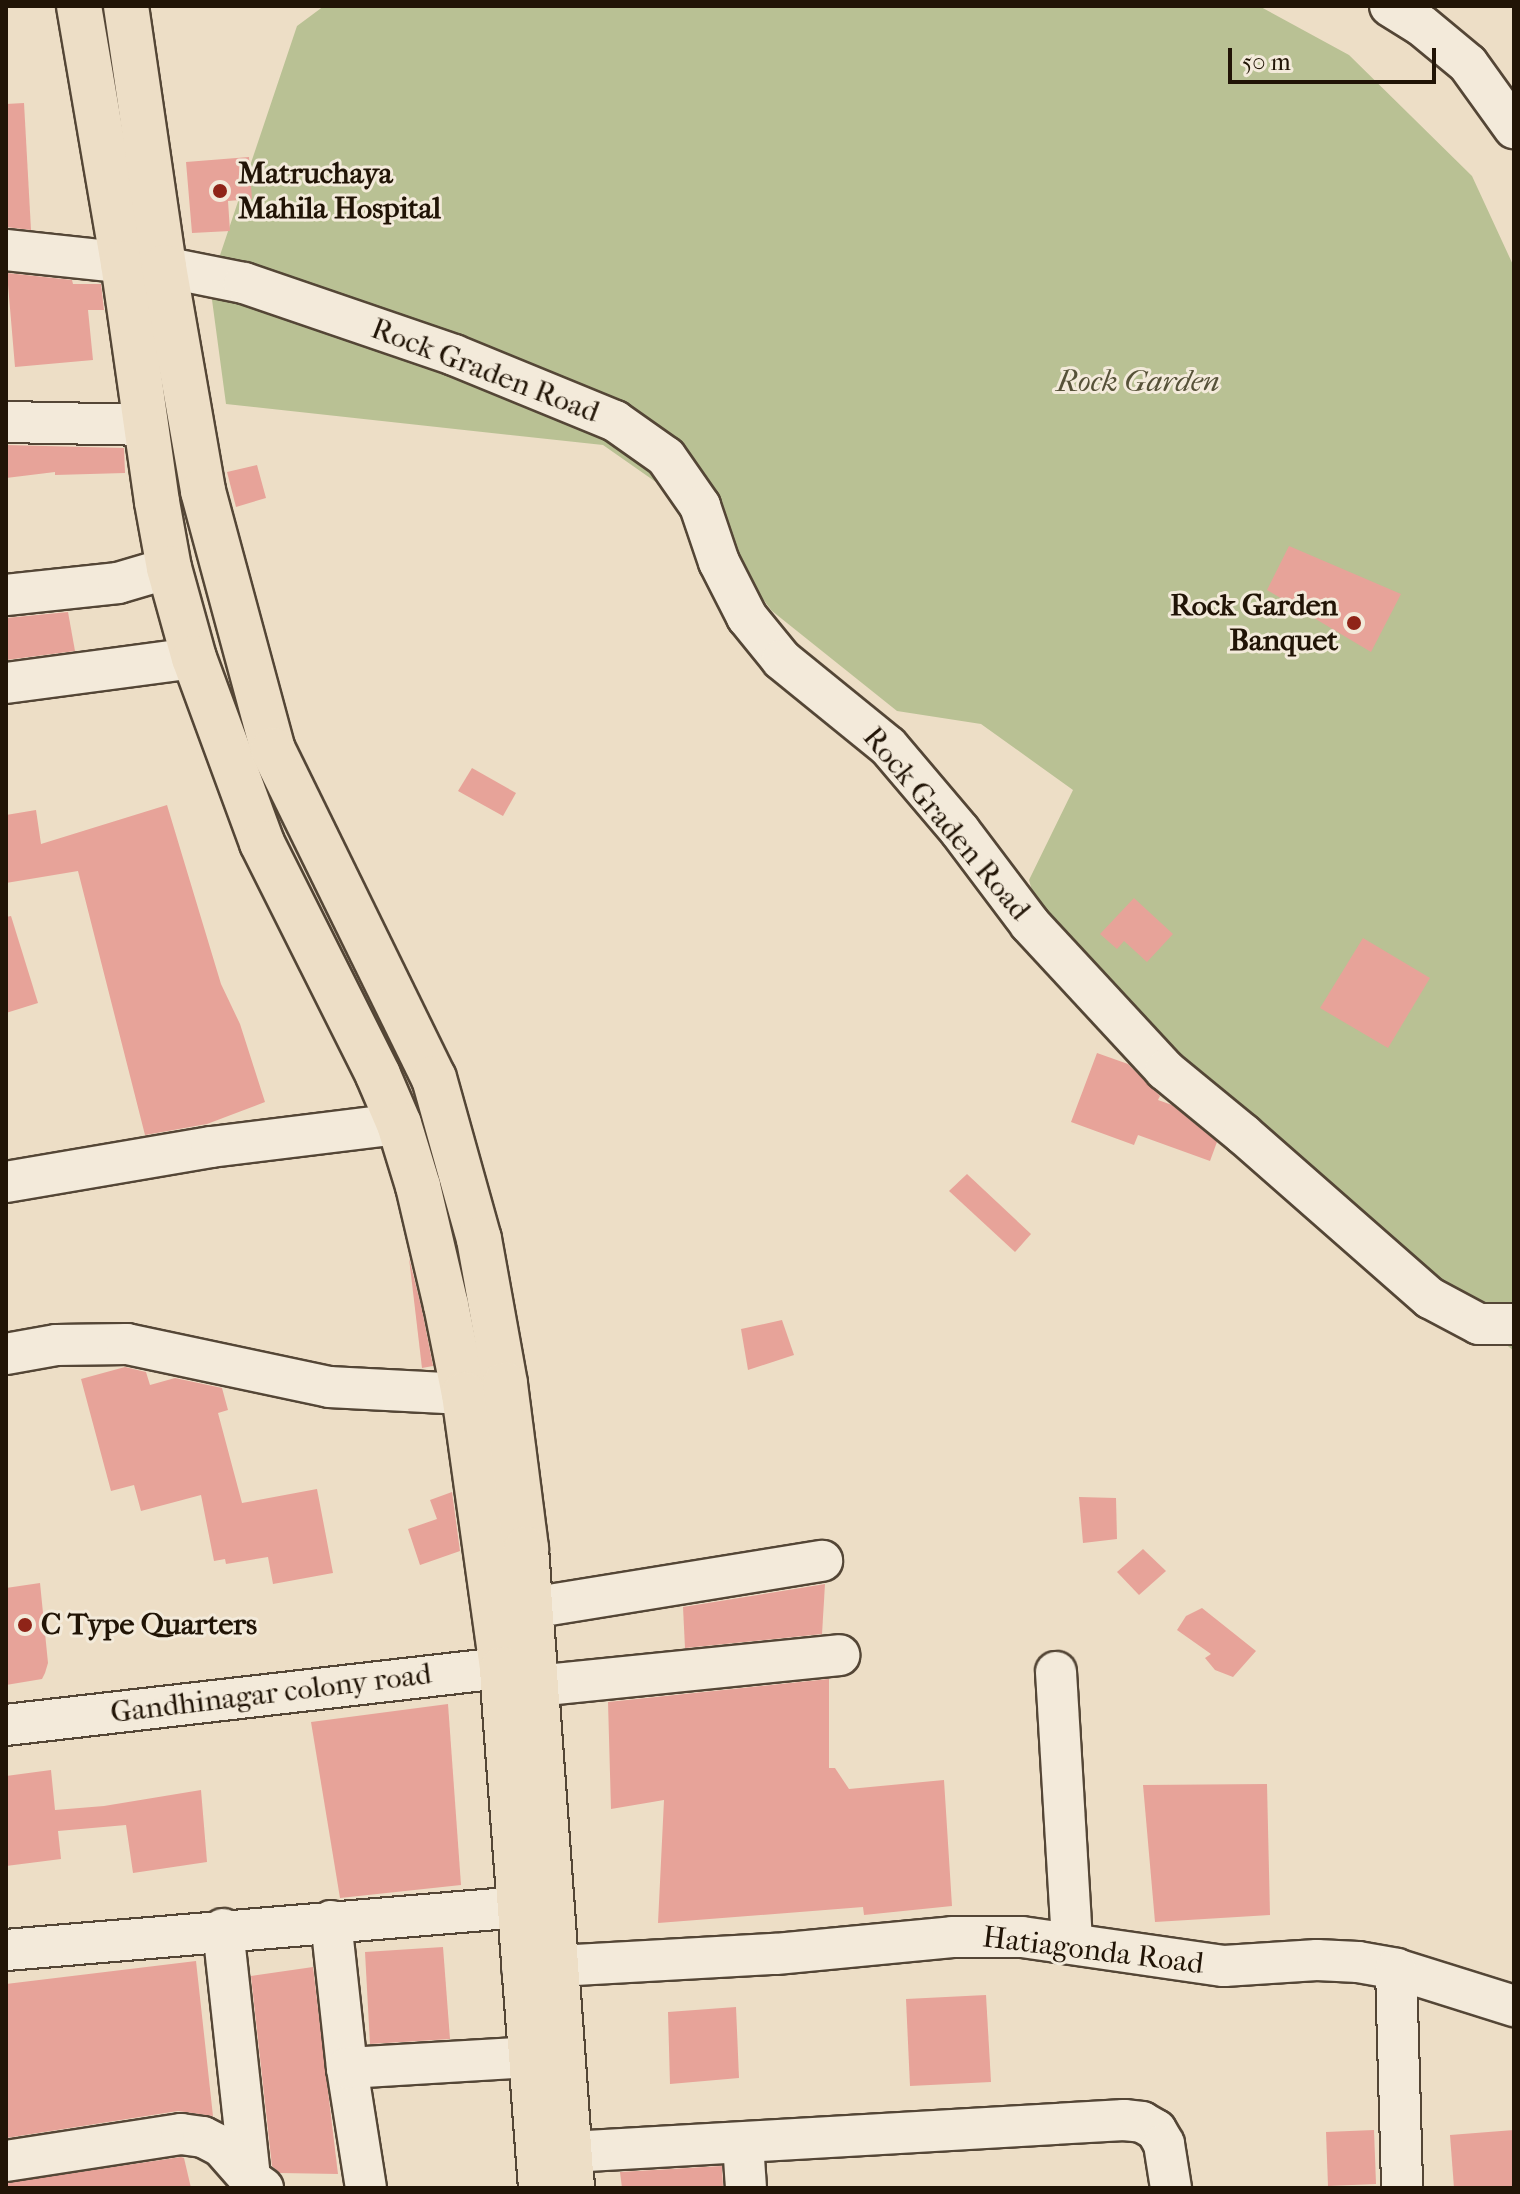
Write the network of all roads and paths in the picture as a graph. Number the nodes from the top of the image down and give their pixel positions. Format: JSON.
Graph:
{"nodes":[{"id":1,"x":79,"y":6,"type":"edge"},
{"id":2,"x":126,"y":6,"type":"edge"},
{"id":3,"x":1390,"y":6,"type":"edge"},
{"id":4,"x":1514,"y":128,"type":"edge"},
{"id":5,"x":6,"y":250,"type":"edge"},
{"id":6,"x":144,"y":265,"type":"junction"},
{"id":7,"x":6,"y":422,"type":"edge"},
{"id":8,"x":144,"y":425,"type":"junction"},
{"id":9,"x":169,"y":568,"type":"junction"},
{"id":10,"x":6,"y":595,"type":"edge"},
{"id":11,"x":194,"y":658,"type":"junction"},
{"id":12,"x":6,"y":683,"type":"edge"},
{"id":13,"x":399,"y":1124,"type":"junction"},
{"id":14,"x":6,"y":1182,"type":"edge"},
{"id":15,"x":1514,"y":1324,"type":"edge"},
{"id":16,"x":6,"y":1354,"type":"edge"},
{"id":17,"x":464,"y":1394,"type":"junction"},
{"id":18,"x":822,"y":1561,"type":"dead end"},
{"id":19,"x":531,"y":1608,"type":"junction"},
{"id":20,"x":839,"y":1655,"type":"dead end"},
{"id":21,"x":1056,"y":1672,"type":"dead end"},
{"id":22,"x":524,"y":1673,"type":"junction"},
{"id":23,"x":6,"y":1725,"type":"edge"},
{"id":24,"x":520,"y":1907,"type":"junction"},
{"id":25,"x":331,"y":1921,"type":"junction"},
{"id":26,"x":223,"y":1929,"type":"junction"},
{"id":27,"x":1072,"y":1943,"type":"junction"},
{"id":28,"x":6,"y":1950,"type":"edge"},
{"id":29,"x":540,"y":1967,"type":"junction"},
{"id":30,"x":1396,"y":1969,"type":"junction"},
{"id":31,"x":1514,"y":2006,"type":"edge"},
{"id":32,"x":531,"y":2057,"type":"junction"},
{"id":33,"x":347,"y":2068,"type":"junction"},
{"id":34,"x":743,"y":2143,"type":"junction"},
{"id":35,"x":6,"y":2161,"type":"edge"},
{"id":36,"x":571,"y":2170,"type":"edge"},
{"id":37,"x":256,"y":2184,"type":"edge"},
{"id":38,"x":366,"y":2188,"type":"edge"},
{"id":39,"x":541,"y":2188,"type":"edge"},
{"id":40,"x":746,"y":2188,"type":"edge"},
{"id":41,"x":1171,"y":2188,"type":"edge"},
{"id":42,"x":1402,"y":2188,"type":"edge"}],
"edges":[{"from":1,"to":6,"type":"main road"},
{"from":2,"to":6,"type":"main road"},
{"from":3,"to":4,"type":"street"},
{"from":5,"to":6,"type":"street","name":"Rock Graden Road"},
{"from":6,"to":8,"type":"main road"},
{"from":6,"to":15,"type":"street","name":"Rock Graden Road"},
{"from":6,"to":19,"type":"main road"},
{"from":7,"to":8,"type":"street"},
{"from":8,"to":9,"type":"main road"},
{"from":9,"to":10,"type":"street"},
{"from":9,"to":11,"type":"main road"},
{"from":11,"to":12,"type":"street"},
{"from":11,"to":13,"type":"main road"},
{"from":13,"to":14,"type":"street"},
{"from":13,"to":17,"type":"main road"},
{"from":16,"to":17,"type":"street"},
{"from":17,"to":22,"type":"main road"},
{"from":18,"to":19,"type":"street"},
{"from":19,"to":22,"type":"main road"},
{"from":20,"to":22,"type":"street","name":"Gandhinagar colony road"},
{"from":21,"to":27,"type":"street"},
{"from":22,"to":23,"type":"street","name":"Gandhinagar colony road"},
{"from":22,"to":24,"type":"main road"},
{"from":22,"to":29,"type":"main road"},
{"from":24,"to":25,"type":"street"},
{"from":24,"to":29,"type":"main road"},
{"from":25,"to":26,"type":"street"},
{"from":25,"to":33,"type":"street"},
{"from":26,"to":28,"type":"street"},
{"from":26,"to":37,"type":"street"},
{"from":27,"to":29,"type":"street","name":"Hatiagonda Road"},
{"from":27,"to":30,"type":"street","name":"Hatiagonda Road"},
{"from":29,"to":32,"type":"main road"},
{"from":29,"to":36,"type":"main road"},
{"from":30,"to":31,"type":"street","name":"Hatiagonda Road"},
{"from":30,"to":42,"type":"street"},
{"from":32,"to":33,"type":"street"},
{"from":32,"to":39,"type":"main road"},
{"from":33,"to":38,"type":"street"},
{"from":34,"to":36,"type":"street"},
{"from":34,"to":40,"type":"street"},
{"from":34,"to":41,"type":"street"},
{"from":35,"to":37,"type":"street"}]}
